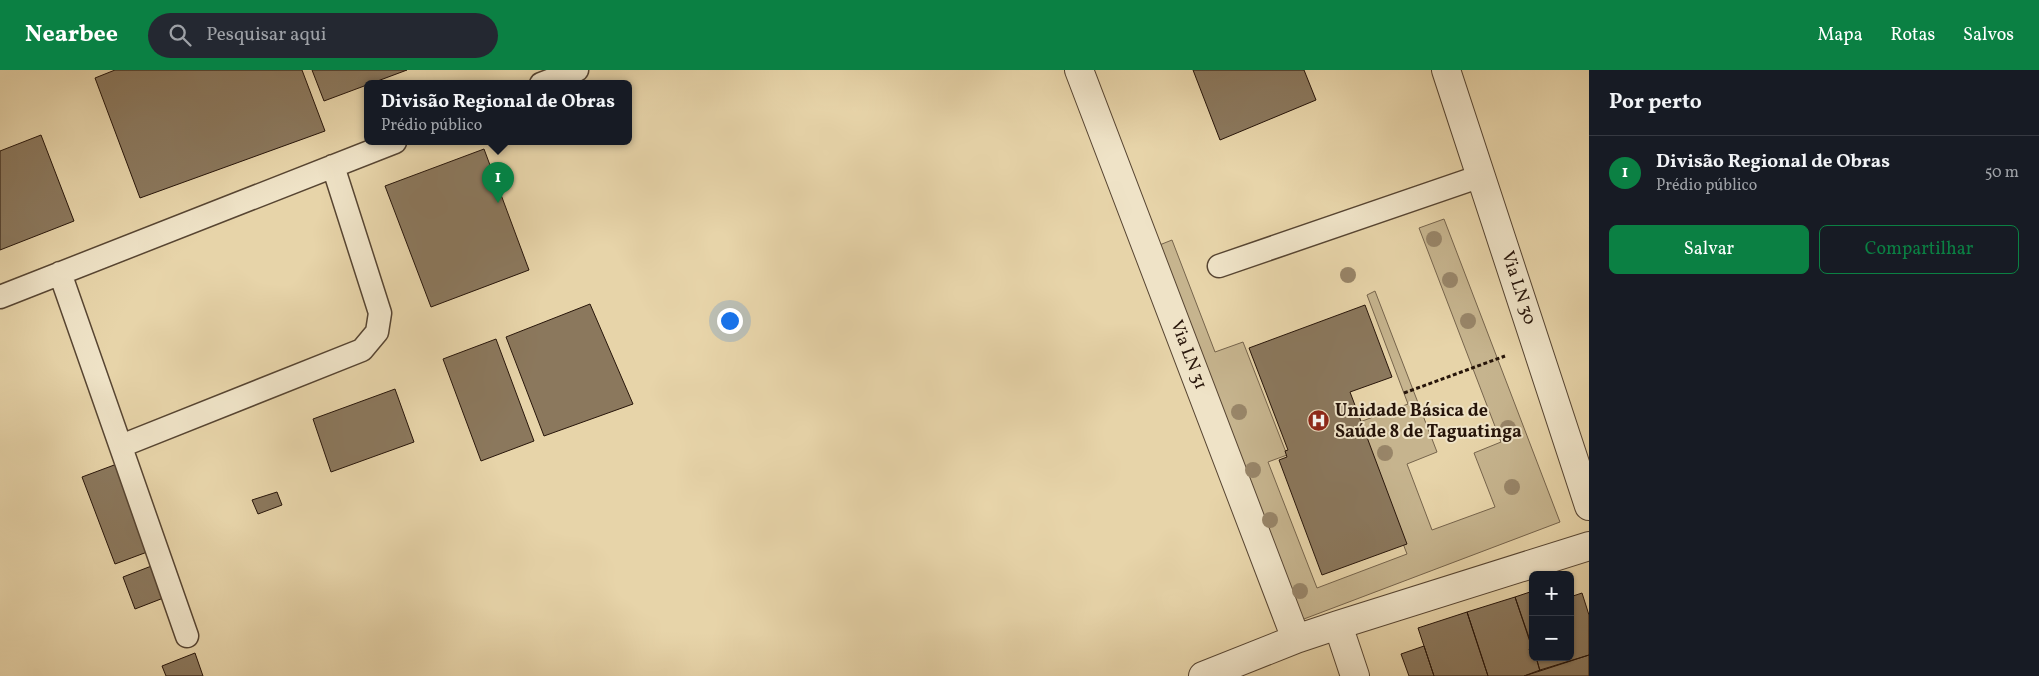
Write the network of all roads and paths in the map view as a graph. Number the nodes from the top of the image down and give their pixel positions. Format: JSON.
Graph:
{"nodes":[{"id":1,"x":577,"y":70,"type":"edge"},
{"id":2,"x":1079,"y":70,"type":"edge"},
{"id":3,"x":1446,"y":70,"type":"edge"},
{"id":4,"x":551,"y":80,"type":"edge"},
{"id":5,"x":387,"y":145,"type":"edge"},
{"id":6,"x":333,"y":166,"type":"junction"},
{"id":7,"x":1481,"y":176,"type":"junction"},
{"id":8,"x":1219,"y":266,"type":"dead end"},
{"id":9,"x":60,"y":273,"type":"junction"},
{"id":10,"x":0,"y":297,"type":"edge"},
{"id":11,"x":1507,"y":355,"type":"dead end"},
{"id":12,"x":1404,"y":392,"type":"dead end"},
{"id":13,"x":121,"y":446,"type":"junction"},
{"id":14,"x":1589,"y":506,"type":"edge"},
{"id":15,"x":1589,"y":546,"type":"edge"},
{"id":16,"x":1338,"y":625,"type":"junction"},
{"id":17,"x":188,"y":636,"type":"dead end"},
{"id":18,"x":1296,"y":639,"type":"junction"},
{"id":19,"x":1246,"y":668,"type":"edge"},
{"id":20,"x":1203,"y":676,"type":"edge"},
{"id":21,"x":1355,"y":676,"type":"edge"}],
"edges":[{"from":1,"to":4,"type":"lane"},
{"from":2,"to":18,"type":"street","name":"Via LN 31"},
{"from":3,"to":7,"type":"street","name":"Via LN 30"},
{"from":5,"to":6,"type":"lane"},
{"from":6,"to":9,"type":"lane"},
{"from":6,"to":13,"type":"lane"},
{"from":7,"to":8,"type":"lane"},
{"from":7,"to":14,"type":"street","name":"Via LN 30"},
{"from":9,"to":10,"type":"lane"},
{"from":9,"to":13,"type":"lane"},
{"from":11,"to":12,"type":"path"},
{"from":13,"to":17,"type":"lane"},
{"from":15,"to":16,"type":"street"},
{"from":16,"to":18,"type":"street"},
{"from":16,"to":21,"type":"street"},
{"from":18,"to":19,"type":"street"},
{"from":19,"to":20,"type":"street"}]}
